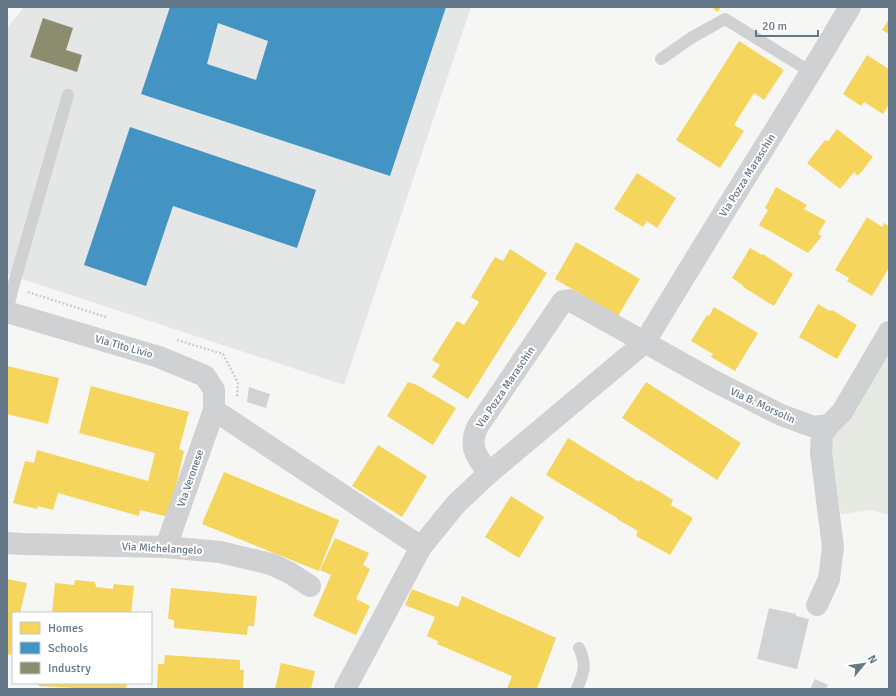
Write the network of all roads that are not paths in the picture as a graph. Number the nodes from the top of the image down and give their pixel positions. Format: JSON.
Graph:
{"nodes":[{"id":1,"x":850,"y":7,"type":"edge"},
{"id":2,"x":661,"y":59,"type":"dead end"},
{"id":3,"x":811,"y":72,"type":"junction"},
{"id":4,"x":68,"y":95,"type":"dead end"},
{"id":5,"x":7,"y":312,"type":"edge"},
{"id":6,"x":889,"y":332,"type":"edge"},
{"id":7,"x":644,"y":343,"type":"junction"},
{"id":8,"x":214,"y":410,"type":"junction"},
{"id":9,"x":829,"y":424,"type":"junction"},
{"id":10,"x":489,"y":473,"type":"junction"},
{"id":11,"x":7,"y":543,"type":"edge"},
{"id":12,"x":166,"y":547,"type":"junction"},
{"id":13,"x":421,"y":547,"type":"junction"},
{"id":14,"x":310,"y":586,"type":"dead end"},
{"id":15,"x":817,"y":605,"type":"dead end"},
{"id":16,"x":579,"y":648,"type":"dead end"},
{"id":17,"x":345,"y":689,"type":"edge"},
{"id":18,"x":577,"y":689,"type":"edge"}],
"edges":[{"from":1,"to":3,"type":"street","name":"Via Pozza Maraschin"},
{"from":2,"to":3,"type":"lane"},
{"from":3,"to":7,"type":"street","name":"Via Pozza Maraschin"},
{"from":4,"to":5,"type":"lane"},
{"from":5,"to":8,"type":"street","name":"Via Tito Livio"},
{"from":6,"to":9,"type":"street"},
{"from":7,"to":9,"type":"street","name":"Via B. Morsolin"},
{"from":7,"to":10,"type":"street","name":"Via Pozza Maraschin"},
{"from":7,"to":10,"type":"street","name":"Via Pozza Maraschin"},
{"from":8,"to":12,"type":"street","name":"Via Veronese"},
{"from":8,"to":13,"type":"street"},
{"from":9,"to":15,"type":"street"},
{"from":10,"to":13,"type":"street","name":"Via Pozza Maraschin"},
{"from":11,"to":12,"type":"street","name":"Via Michelangelo"},
{"from":12,"to":14,"type":"street","name":"Via Michelangelo"},
{"from":13,"to":17,"type":"street","name":"Via Pozza Maraschin"},
{"from":16,"to":18,"type":"lane"}]}
